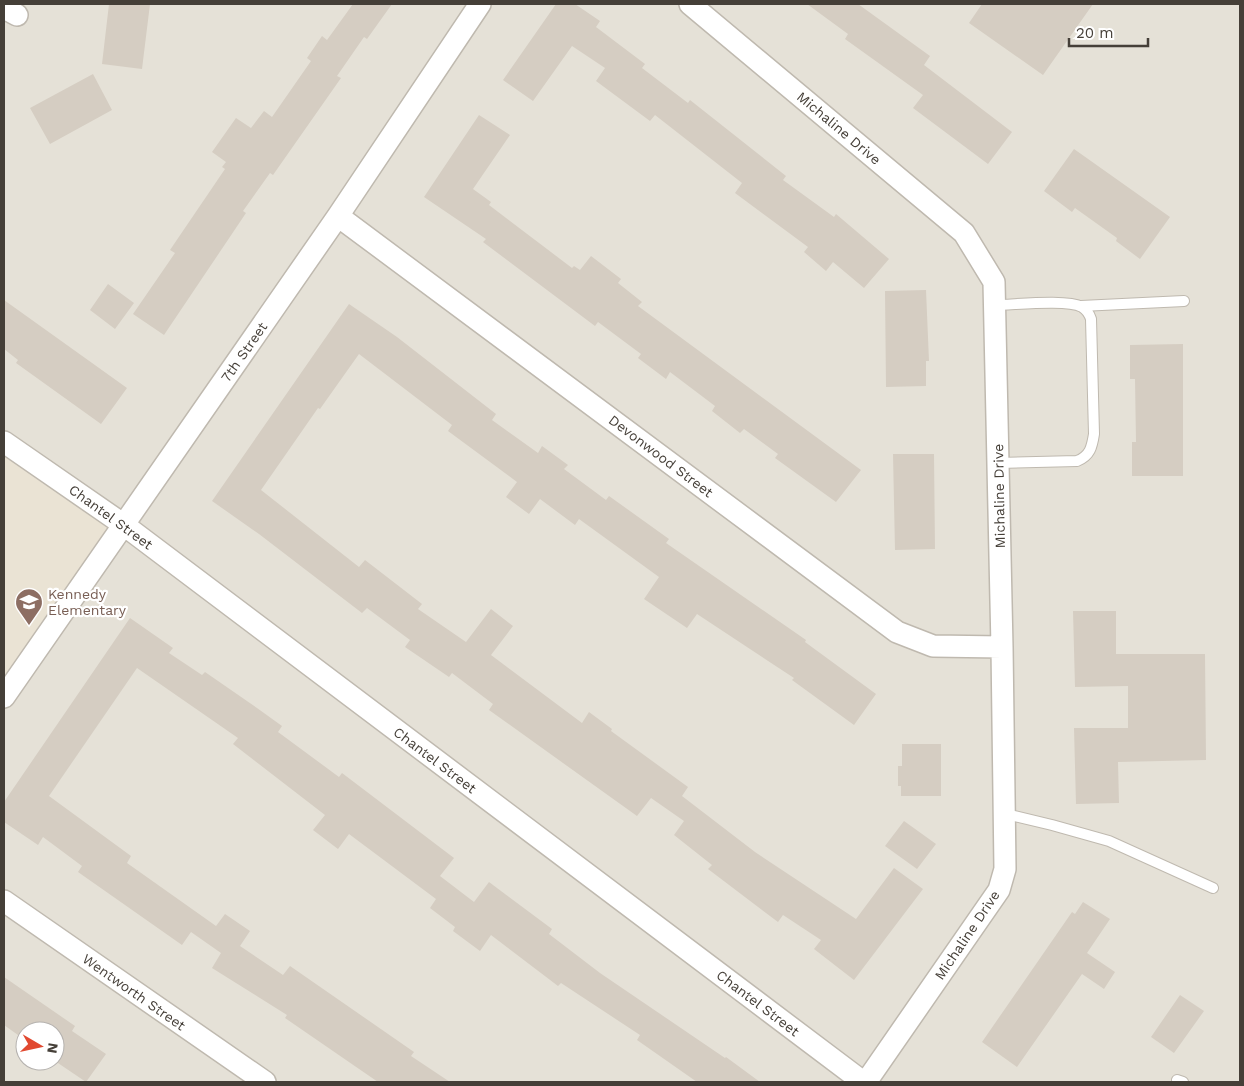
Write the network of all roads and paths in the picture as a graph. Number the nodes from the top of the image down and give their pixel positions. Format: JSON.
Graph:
{"nodes":[{"id":1,"x":480,"y":4,"type":"edge"},
{"id":2,"x":690,"y":4,"type":"edge"},
{"id":3,"x":338,"y":216,"type":"junction"},
{"id":4,"x":1184,"y":301,"type":"dead end"},
{"id":5,"x":994,"y":306,"type":"junction"},
{"id":6,"x":1081,"y":306,"type":"junction"},
{"id":7,"x":4,"y":442,"type":"edge"},
{"id":8,"x":998,"y":463,"type":"junction"},
{"id":9,"x":124,"y":525,"type":"junction"},
{"id":10,"x":1002,"y":647,"type":"junction"},
{"id":11,"x":4,"y":697,"type":"edge"},
{"id":12,"x":1006,"y":814,"type":"junction"},
{"id":13,"x":1213,"y":888,"type":"dead end"},
{"id":14,"x":4,"y":901,"type":"edge"},
{"id":15,"x":265,"y":1082,"type":"edge"},
{"id":16,"x":864,"y":1082,"type":"edge"}],
"edges":[{"from":1,"to":3,"type":"street","name":"7th Street"},
{"from":2,"to":5,"type":"street","name":"Michaline Drive"},
{"from":3,"to":9,"type":"street","name":"7th Street"},
{"from":3,"to":10,"type":"street","name":"Devonwood Street"},
{"from":4,"to":6,"type":"lane"},
{"from":5,"to":6,"type":"lane"},
{"from":5,"to":8,"type":"street","name":"Michaline Drive"},
{"from":6,"to":8,"type":"lane"},
{"from":7,"to":9,"type":"street","name":"Chantel Street"},
{"from":8,"to":10,"type":"street","name":"Michaline Drive"},
{"from":9,"to":11,"type":"street","name":"7th Street"},
{"from":9,"to":16,"type":"street","name":"Chantel Street"},
{"from":10,"to":12,"type":"street","name":"Michaline Drive"},
{"from":12,"to":13,"type":"lane"},
{"from":12,"to":16,"type":"street","name":"Michaline Drive"},
{"from":14,"to":15,"type":"street","name":"Wentworth Street"}]}
